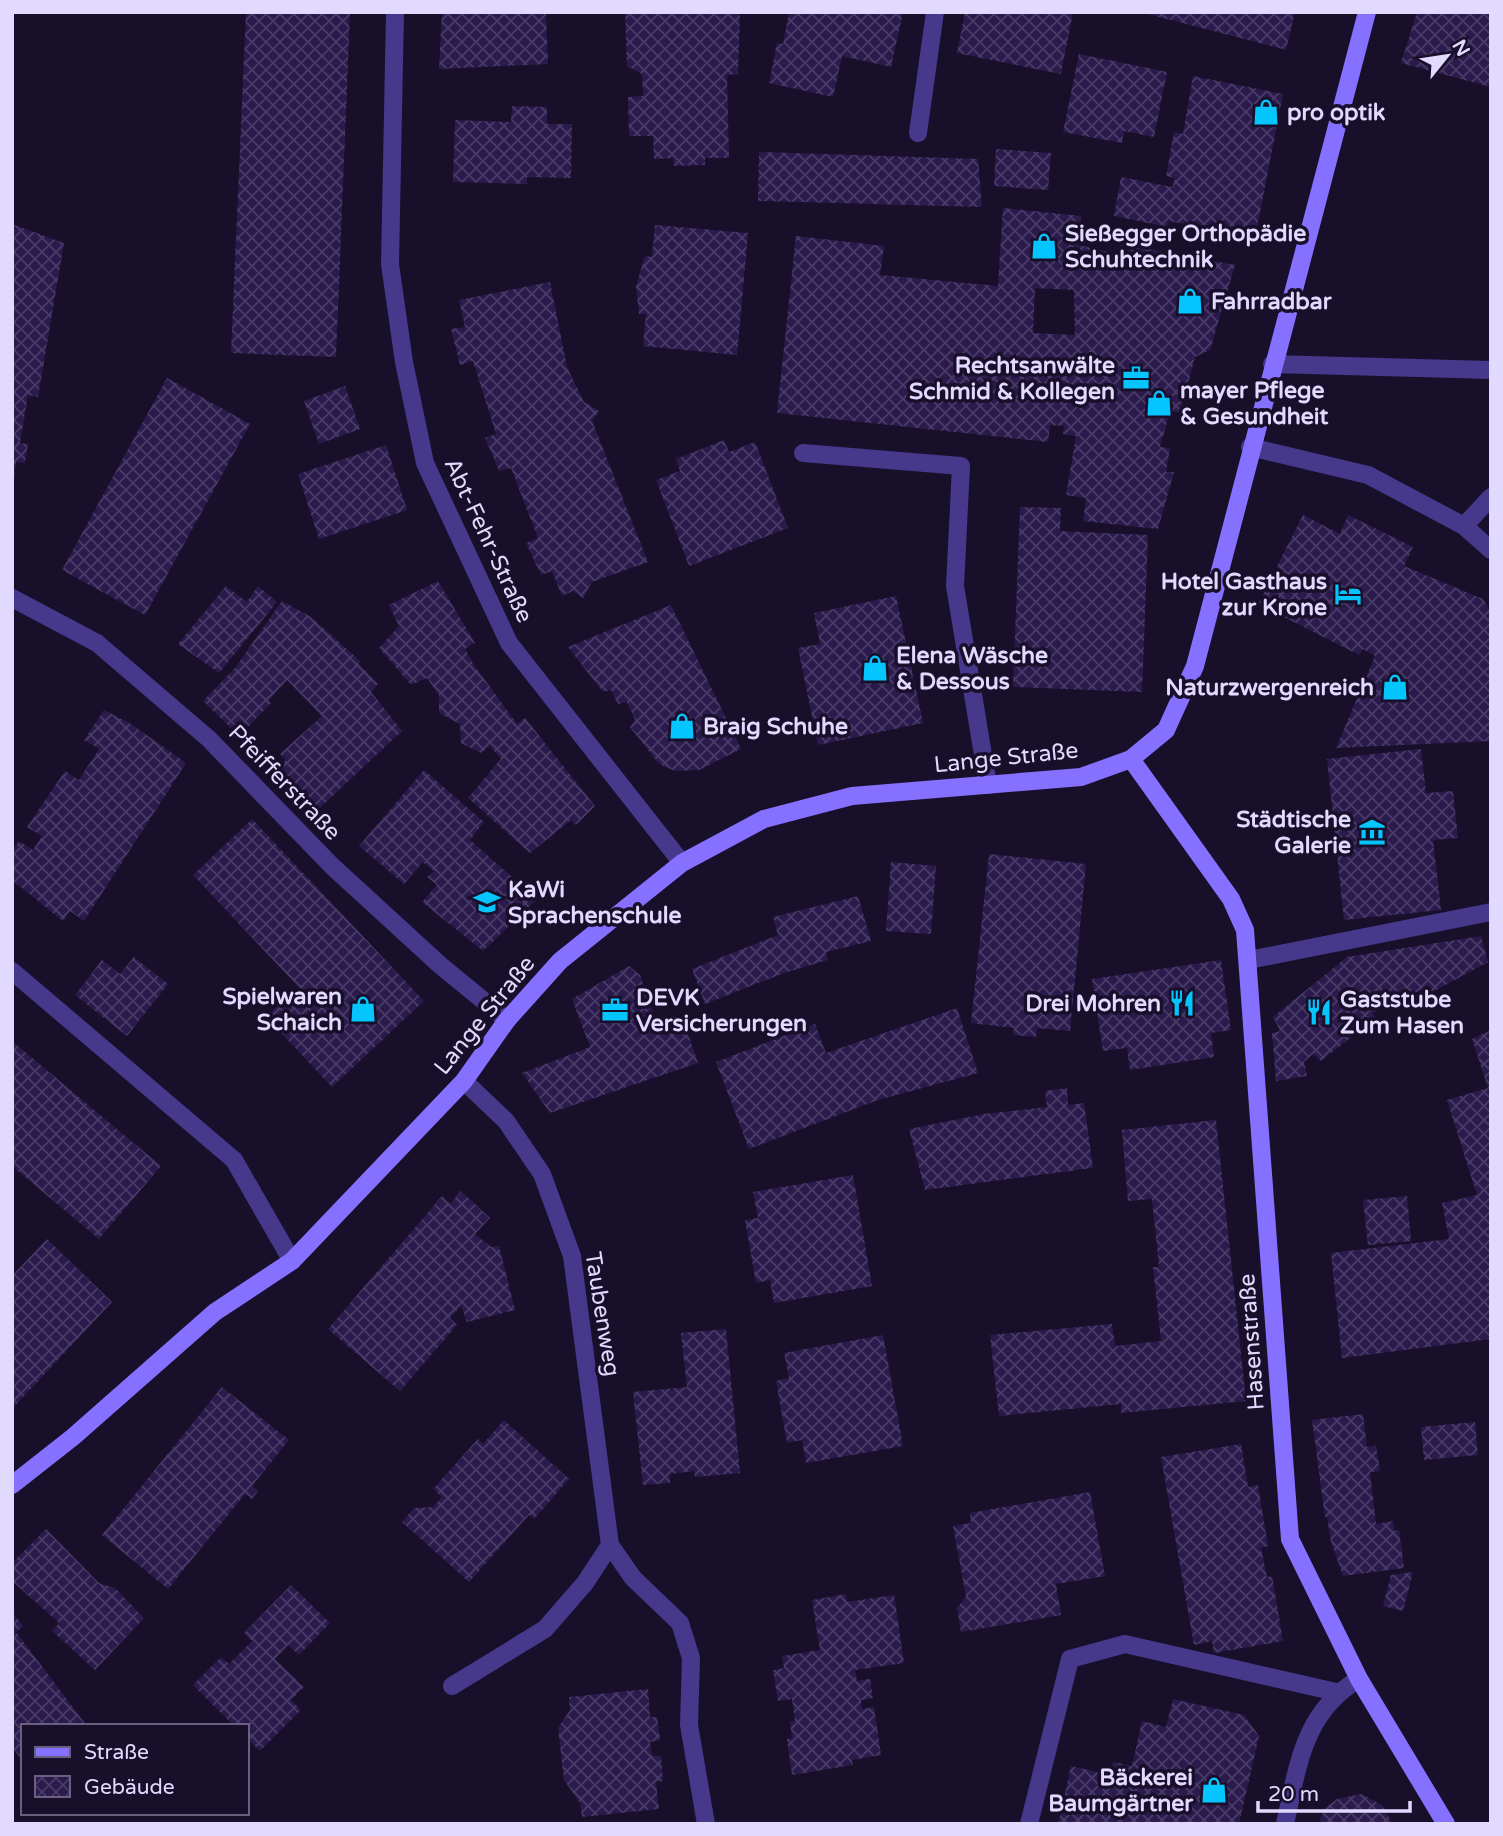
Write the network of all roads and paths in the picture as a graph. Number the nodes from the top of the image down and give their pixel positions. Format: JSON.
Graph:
{"nodes":[{"id":1,"x":395,"y":12,"type":"edge"},
{"id":2,"x":935,"y":12,"type":"edge"},
{"id":3,"x":1367,"y":12,"type":"edge"},
{"id":4,"x":918,"y":132,"type":"dead end"},
{"id":5,"x":1272,"y":364,"type":"junction"},
{"id":6,"x":1491,"y":370,"type":"edge"},
{"id":7,"x":1250,"y":447,"type":"junction"},
{"id":8,"x":803,"y":453,"type":"dead end"},
{"id":9,"x":1491,"y":497,"type":"edge"},
{"id":10,"x":1465,"y":526,"type":"junction"},
{"id":11,"x":1491,"y":550,"type":"edge"},
{"id":12,"x":12,"y":598,"type":"edge"},
{"id":13,"x":1131,"y":759,"type":"junction"},
{"id":14,"x":988,"y":785,"type":"junction"},
{"id":15,"x":682,"y":863,"type":"junction"},
{"id":16,"x":1491,"y":912,"type":"edge"},
{"id":17,"x":1249,"y":960,"type":"junction"},
{"id":18,"x":12,"y":971,"type":"edge"},
{"id":19,"x":507,"y":1020,"type":"junction"},
{"id":20,"x":464,"y":1080,"type":"junction"},
{"id":21,"x":292,"y":1261,"type":"junction"},
{"id":22,"x":12,"y":1485,"type":"edge"},
{"id":23,"x":610,"y":1545,"type":"junction"},
{"id":24,"x":1359,"y":1679,"type":"junction"},
{"id":25,"x":452,"y":1686,"type":"dead end"},
{"id":26,"x":1336,"y":1692,"type":"junction"},
{"id":27,"x":706,"y":1824,"type":"edge"},
{"id":28,"x":1029,"y":1824,"type":"edge"},
{"id":29,"x":1285,"y":1824,"type":"edge"},
{"id":30,"x":1446,"y":1824,"type":"edge"}],
"edges":[{"from":1,"to":15,"type":"street","name":"Abt-Fehr-Straße"},
{"from":2,"to":4,"type":"street"},
{"from":3,"to":5,"type":"street","name":"Lange Straße"},
{"from":5,"to":6,"type":"street"},
{"from":5,"to":7,"type":"street","name":"Lange Straße"},
{"from":7,"to":10,"type":"street"},
{"from":7,"to":13,"type":"street","name":"Lange Straße"},
{"from":8,"to":14,"type":"street"},
{"from":9,"to":10,"type":"street"},
{"from":10,"to":11,"type":"street"},
{"from":12,"to":19,"type":"street","name":"Pfeifferstraße"},
{"from":13,"to":14,"type":"street","name":"Lange Straße"},
{"from":13,"to":17,"type":"street","name":"Hasenstraße"},
{"from":14,"to":15,"type":"street","name":"Lange Straße"},
{"from":15,"to":19,"type":"street","name":"Lange Straße"},
{"from":16,"to":17,"type":"street"},
{"from":17,"to":24,"type":"street","name":"Hasenstraße"},
{"from":18,"to":21,"type":"street"},
{"from":19,"to":20,"type":"street","name":"Lange Straße"},
{"from":20,"to":21,"type":"street","name":"Lange Straße"},
{"from":20,"to":23,"type":"street","name":"Taubenweg"},
{"from":21,"to":22,"type":"street","name":"Lange Straße"},
{"from":23,"to":25,"type":"street"},
{"from":23,"to":27,"type":"street","name":"Taubenweg"},
{"from":24,"to":26,"type":"street"},
{"from":24,"to":30,"type":"street","name":"Hasenstraße"},
{"from":26,"to":28,"type":"street"},
{"from":26,"to":29,"type":"street"}]}
